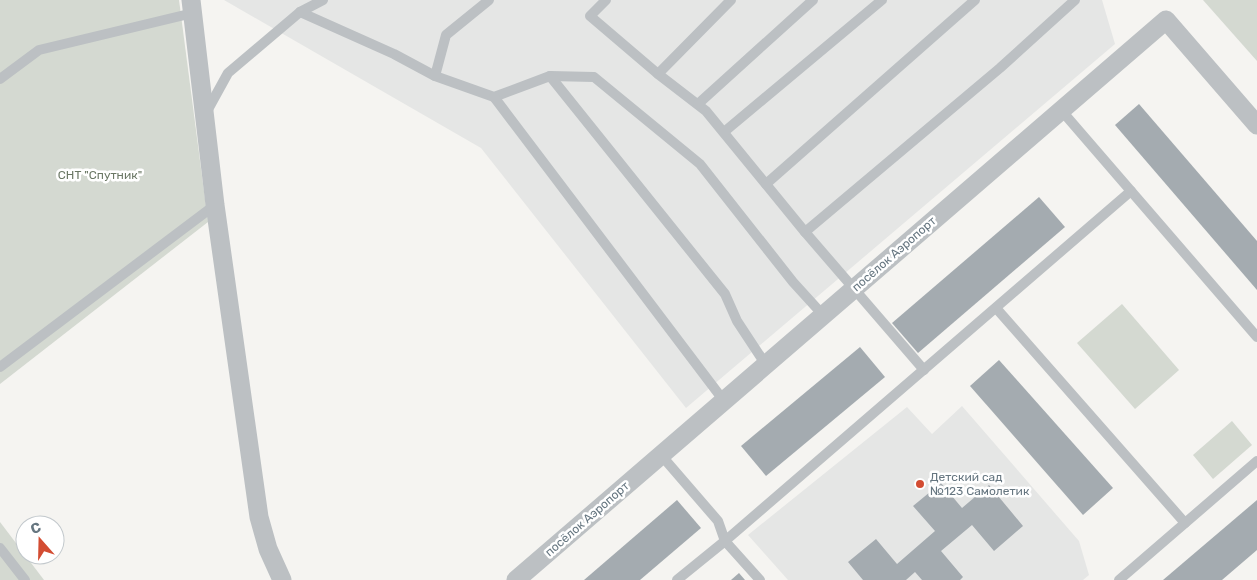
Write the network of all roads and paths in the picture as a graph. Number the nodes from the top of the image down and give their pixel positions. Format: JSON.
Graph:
{"nodes":[{"id":1,"x":323,"y":0,"type":"edge"},
{"id":2,"x":488,"y":0,"type":"edge"},
{"id":3,"x":606,"y":0,"type":"edge"},
{"id":4,"x":731,"y":0,"type":"edge"},
{"id":5,"x":813,"y":0,"type":"edge"},
{"id":6,"x":882,"y":0,"type":"edge"},
{"id":7,"x":975,"y":0,"type":"edge"},
{"id":8,"x":1075,"y":0,"type":"edge"},
{"id":9,"x":192,"y":7,"type":"edge"},
{"id":10,"x":300,"y":12,"type":"junction"},
{"id":11,"x":658,"y":74,"type":"junction"},
{"id":12,"x":435,"y":76,"type":"junction"},
{"id":13,"x":550,"y":76,"type":"junction"},
{"id":14,"x":0,"y":79,"type":"edge"},
{"id":15,"x":494,"y":98,"type":"junction"},
{"id":16,"x":698,"y":104,"type":"junction"},
{"id":17,"x":1061,"y":110,"type":"junction"},
{"id":18,"x":205,"y":115,"type":"junction"},
{"id":19,"x":1257,"y":125,"type":"edge"},
{"id":20,"x":724,"y":132,"type":"junction"},
{"id":21,"x":766,"y":184,"type":"junction"},
{"id":22,"x":1131,"y":191,"type":"junction"},
{"id":23,"x":215,"y":205,"type":"junction"},
{"id":24,"x":805,"y":232,"type":"junction"},
{"id":25,"x":854,"y":289,"type":"junction"},
{"id":26,"x":996,"y":308,"type":"junction"},
{"id":27,"x":823,"y":315,"type":"junction"},
{"id":28,"x":1257,"y":337,"type":"edge"},
{"id":29,"x":766,"y":365,"type":"junction"},
{"id":30,"x":0,"y":367,"type":"edge"},
{"id":31,"x":924,"y":370,"type":"junction"},
{"id":32,"x":724,"y":401,"type":"junction"},
{"id":33,"x":661,"y":455,"type":"junction"},
{"id":34,"x":1257,"y":461,"type":"edge"},
{"id":35,"x":1185,"y":523,"type":"junction"},
{"id":36,"x":725,"y":541,"type":"junction"},
{"id":37,"x":0,"y":548,"type":"edge"},
{"id":38,"x":25,"y":580,"type":"edge"},
{"id":39,"x":282,"y":580,"type":"edge"},
{"id":40,"x":516,"y":580,"type":"edge"},
{"id":41,"x":677,"y":580,"type":"edge"},
{"id":42,"x":760,"y":580,"type":"edge"},
{"id":43,"x":1119,"y":580,"type":"edge"}],
"edges":[{"from":1,"to":10,"type":"lane"},
{"from":2,"to":12,"type":"lane"},
{"from":3,"to":11,"type":"lane"},
{"from":4,"to":11,"type":"lane"},
{"from":5,"to":16,"type":"lane"},
{"from":6,"to":20,"type":"lane"},
{"from":7,"to":21,"type":"lane"},
{"from":8,"to":24,"type":"lane"},
{"from":9,"to":14,"type":"lane"},
{"from":9,"to":18,"type":"street"},
{"from":10,"to":12,"type":"lane"},
{"from":10,"to":18,"type":"lane"},
{"from":11,"to":16,"type":"lane"},
{"from":12,"to":15,"type":"lane"},
{"from":13,"to":15,"type":"lane"},
{"from":13,"to":27,"type":"lane"},
{"from":13,"to":29,"type":"lane"},
{"from":15,"to":32,"type":"lane"},
{"from":16,"to":20,"type":"lane"},
{"from":17,"to":19,"type":"street","name":"посёлок Аэропорт"},
{"from":17,"to":22,"type":"lane"},
{"from":17,"to":25,"type":"street","name":"посёлок Аэропорт"},
{"from":18,"to":23,"type":"street"},
{"from":20,"to":21,"type":"lane"},
{"from":21,"to":24,"type":"lane"},
{"from":22,"to":26,"type":"lane"},
{"from":22,"to":28,"type":"lane"},
{"from":23,"to":30,"type":"lane"},
{"from":23,"to":39,"type":"street"},
{"from":24,"to":25,"type":"lane"},
{"from":25,"to":27,"type":"street","name":"посёлок Аэропорт"},
{"from":25,"to":31,"type":"lane"},
{"from":26,"to":31,"type":"lane"},
{"from":26,"to":35,"type":"lane"},
{"from":27,"to":29,"type":"street","name":"посёлок Аэропорт"},
{"from":29,"to":32,"type":"street","name":"посёлок Аэропорт"},
{"from":31,"to":36,"type":"lane"},
{"from":32,"to":33,"type":"street","name":"посёлок Аэропорт"},
{"from":33,"to":36,"type":"lane"},
{"from":33,"to":40,"type":"street","name":"посёлок Аэропорт"},
{"from":34,"to":35,"type":"lane"},
{"from":35,"to":43,"type":"lane"},
{"from":36,"to":41,"type":"lane"},
{"from":36,"to":42,"type":"lane"},
{"from":37,"to":38,"type":"lane"}]}
